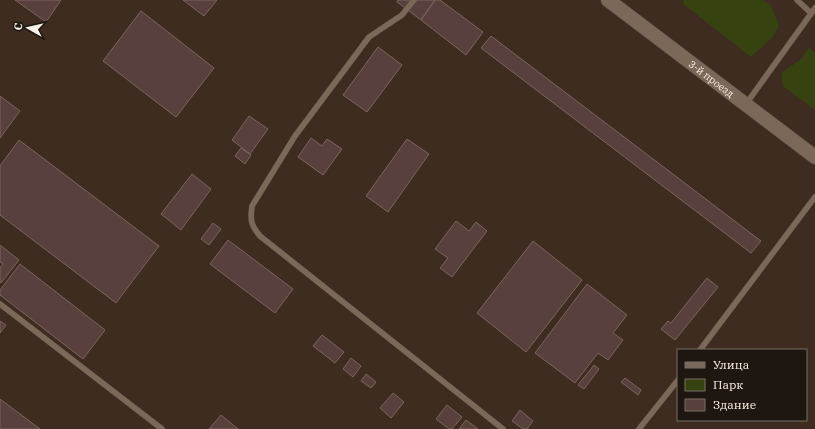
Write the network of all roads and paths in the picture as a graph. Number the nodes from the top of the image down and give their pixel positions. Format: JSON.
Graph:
{"nodes":[{"id":1,"x":414,"y":0,"type":"edge"},
{"id":2,"x":608,"y":0,"type":"edge"},
{"id":3,"x":797,"y":0,"type":"edge"},
{"id":4,"x":813,"y":10,"type":"edge"},
{"id":5,"x":746,"y":104,"type":"junction"},
{"id":6,"x":815,"y":157,"type":"edge"},
{"id":7,"x":815,"y":197,"type":"edge"},
{"id":8,"x":0,"y":304,"type":"edge"},
{"id":9,"x":701,"y":349,"type":"edge"},
{"id":10,"x":677,"y":381,"type":"edge"},
{"id":11,"x":162,"y":429,"type":"edge"},
{"id":12,"x":502,"y":429,"type":"edge"},
{"id":13,"x":639,"y":429,"type":"edge"}],
"edges":[{"from":1,"to":12,"type":"lane"},
{"from":2,"to":5,"type":"street","name":"3-й проезд"},
{"from":3,"to":4,"type":"lane"},
{"from":4,"to":5,"type":"lane"},
{"from":5,"to":6,"type":"street","name":"3-й проезд"},
{"from":7,"to":9,"type":"lane"},
{"from":8,"to":11,"type":"lane"},
{"from":10,"to":13,"type":"lane"}]}
